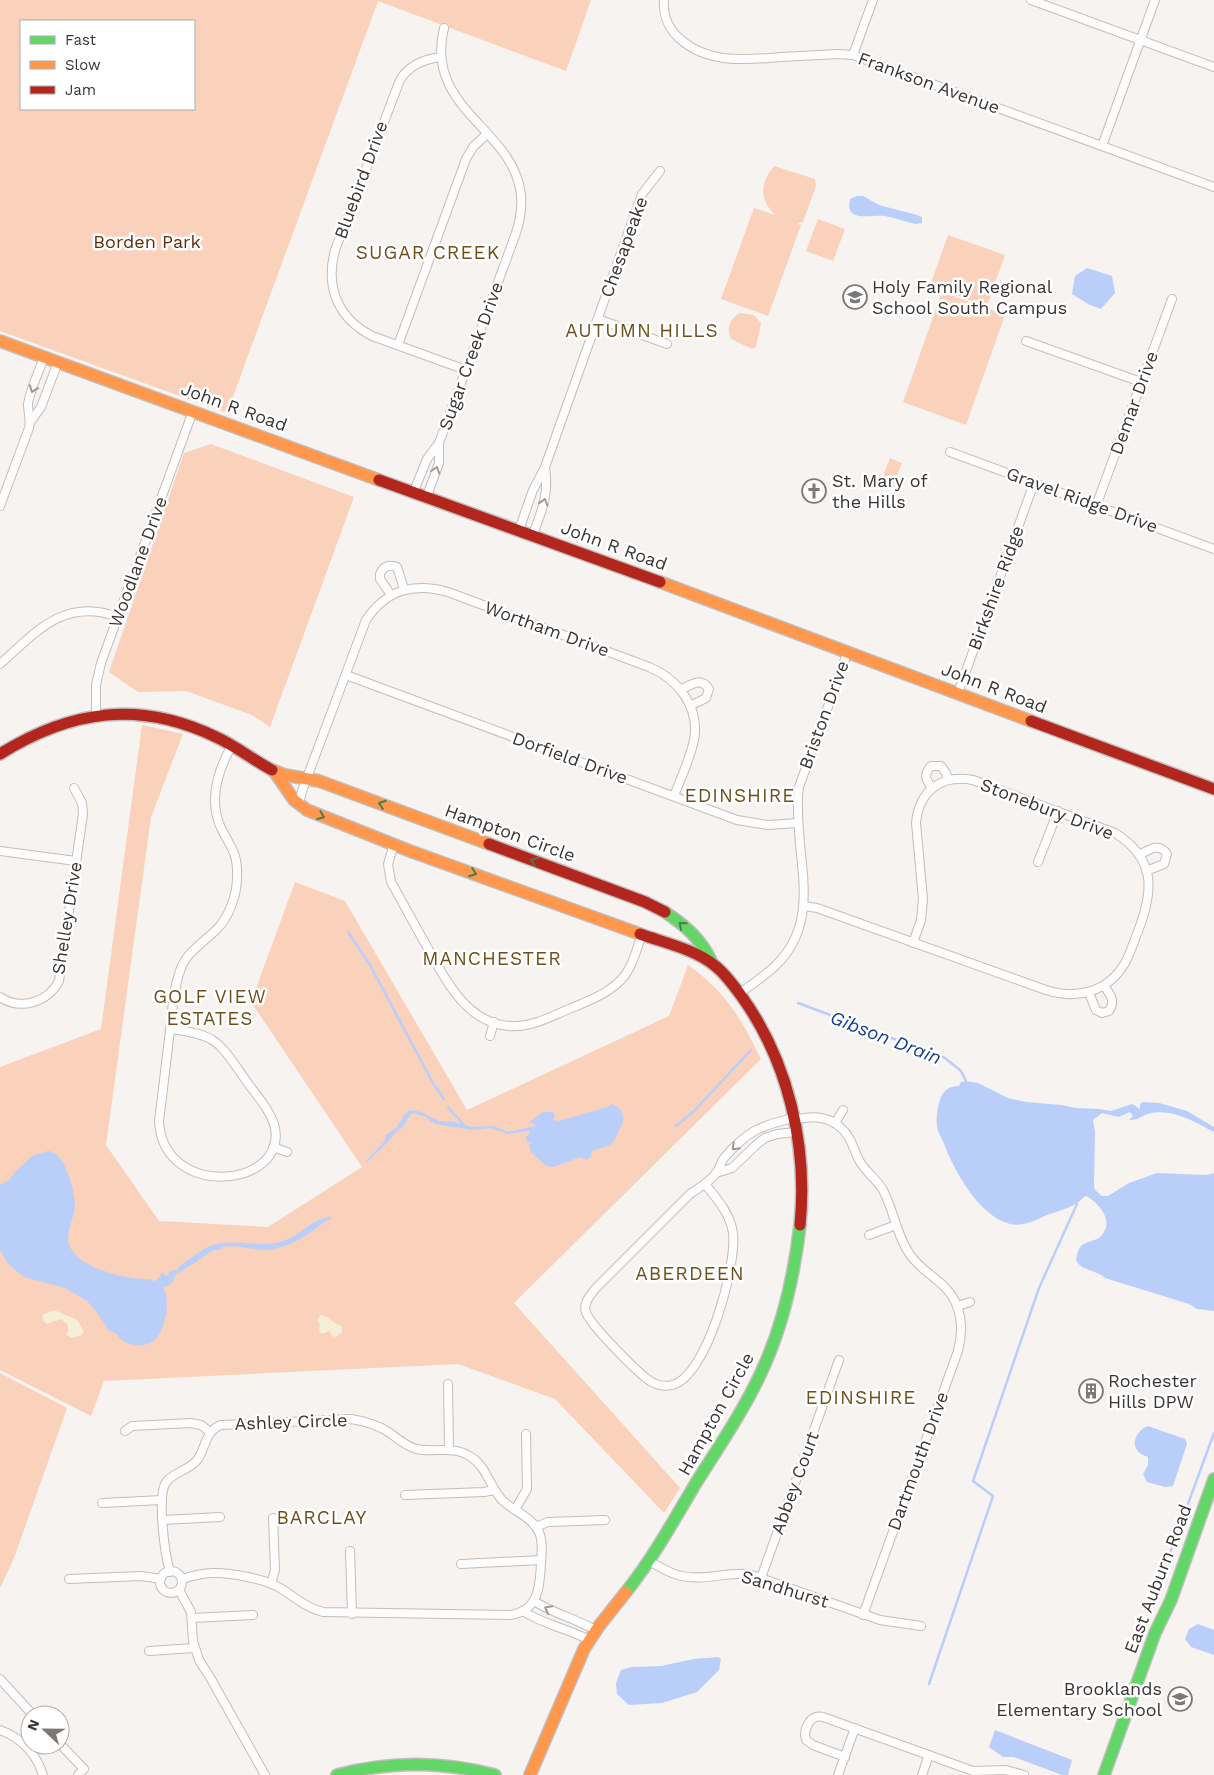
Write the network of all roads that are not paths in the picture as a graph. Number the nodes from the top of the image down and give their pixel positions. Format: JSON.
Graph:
{"nodes":[{"id":1,"x":664,"y":0,"type":"edge"},
{"id":2,"x":873,"y":0,"type":"edge"},
{"id":3,"x":1031,"y":0,"type":"edge"},
{"id":4,"x":1155,"y":0,"type":"edge"},
{"id":5,"x":444,"y":28,"type":"dead end"},
{"id":6,"x":1140,"y":40,"type":"junction"},
{"id":7,"x":853,"y":55,"type":"junction"},
{"id":8,"x":441,"y":57,"type":"junction"},
{"id":9,"x":1214,"y":67,"type":"edge"},
{"id":10,"x":486,"y":134,"type":"junction"},
{"id":11,"x":1102,"y":146,"type":"junction"},
{"id":12,"x":660,"y":171,"type":"dead end"},
{"id":13,"x":1214,"y":187,"type":"edge"},
{"id":14,"x":1172,"y":299,"type":"dead end"},
{"id":15,"x":598,"y":319,"type":"junction"},
{"id":16,"x":0,"y":341,"type":"edge"},
{"id":17,"x":1026,"y":341,"type":"dead end"},
{"id":18,"x":667,"y":344,"type":"dead end"},
{"id":19,"x":398,"y":345,"type":"junction"},
{"id":20,"x":44,"y":358,"type":"junction"},
{"id":21,"x":58,"y":362,"type":"junction"},
{"id":22,"x":466,"y":370,"type":"junction"},
{"id":23,"x":1141,"y":382,"type":"junction"},
{"id":24,"x":193,"y":411,"type":"junction"},
{"id":25,"x":31,"y":422,"type":"junction"},
{"id":26,"x":439,"y":442,"type":"junction"},
{"id":27,"x":950,"y":452,"type":"dead end"},
{"id":28,"x":545,"y":468,"type":"junction"},
{"id":29,"x":1034,"y":483,"type":"junction"},
{"id":30,"x":414,"y":492,"type":"junction"},
{"id":31,"x":427,"y":496,"type":"junction"},
{"id":32,"x":0,"y":506,"type":"edge"},
{"id":33,"x":1096,"y":506,"type":"junction"},
{"id":34,"x":519,"y":530,"type":"junction"},
{"id":35,"x":533,"y":535,"type":"junction"},
{"id":36,"x":1214,"y":549,"type":"edge"},
{"id":37,"x":404,"y":589,"type":"junction"},
{"id":38,"x":391,"y":595,"type":"junction"},
{"id":39,"x":118,"y":617,"type":"junction"},
{"id":40,"x":848,"y":651,"type":"junction"},
{"id":41,"x":0,"y":664,"type":"edge"},
{"id":42,"x":346,"y":675,"type":"junction"},
{"id":43,"x":682,"y":689,"type":"junction"},
{"id":44,"x":958,"y":693,"type":"junction"},
{"id":45,"x":690,"y":706,"type":"junction"},
{"id":46,"x":96,"y":715,"type":"junction"},
{"id":47,"x":232,"y":745,"type":"junction"},
{"id":48,"x":0,"y":754,"type":"edge"},
{"id":49,"x":274,"y":771,"type":"junction"},
{"id":50,"x":308,"y":778,"type":"junction"},
{"id":51,"x":948,"y":780,"type":"junction"},
{"id":52,"x":74,"y":788,"type":"dead end"},
{"id":53,"x":932,"y":788,"type":"junction"},
{"id":54,"x":1214,"y":789,"type":"edge"},
{"id":55,"x":674,"y":796,"type":"junction"},
{"id":56,"x":299,"y":804,"type":"junction"},
{"id":57,"x":1058,"y":812,"type":"junction"},
{"id":58,"x":798,"y":823,"type":"junction"},
{"id":59,"x":394,"y":844,"type":"junction"},
{"id":60,"x":0,"y":851,"type":"edge"},
{"id":61,"x":1139,"y":855,"type":"junction"},
{"id":62,"x":76,"y":861,"type":"junction"},
{"id":63,"x":1038,"y":862,"type":"dead end"},
{"id":64,"x":1146,"y":871,"type":"junction"},
{"id":65,"x":804,"y":906,"type":"junction"},
{"id":66,"x":642,"y":934,"type":"junction"},
{"id":67,"x":914,"y":943,"type":"junction"},
{"id":68,"x":712,"y":963,"type":"junction"},
{"id":69,"x":1104,"y":986,"type":"junction"},
{"id":70,"x":740,"y":993,"type":"junction"},
{"id":71,"x":1089,"y":993,"type":"junction"},
{"id":72,"x":0,"y":997,"type":"edge"},
{"id":73,"x":494,"y":1022,"type":"junction"},
{"id":74,"x":170,"y":1029,"type":"junction"},
{"id":75,"x":490,"y":1036,"type":"dead end"},
{"id":76,"x":843,"y":1110,"type":"dead end"},
{"id":77,"x":793,"y":1119,"type":"junction"},
{"id":78,"x":835,"y":1123,"type":"junction"},
{"id":79,"x":796,"y":1132,"type":"junction"},
{"id":80,"x":748,"y":1135,"type":"junction"},
{"id":81,"x":756,"y":1145,"type":"junction"},
{"id":82,"x":273,"y":1147,"type":"junction"},
{"id":83,"x":287,"y":1152,"type":"dead end"},
{"id":84,"x":716,"y":1173,"type":"junction"},
{"id":85,"x":705,"y":1184,"type":"junction"},
{"id":86,"x":896,"y":1225,"type":"junction"},
{"id":87,"x":869,"y":1235,"type":"dead end"},
{"id":88,"x":970,"y":1302,"type":"dead end"},
{"id":89,"x":958,"y":1306,"type":"junction"},
{"id":90,"x":839,"y":1360,"type":"dead end"},
{"id":91,"x":448,"y":1384,"type":"dead end"},
{"id":92,"x":125,"y":1431,"type":"dead end"},
{"id":93,"x":210,"y":1432,"type":"junction"},
{"id":94,"x":526,"y":1434,"type":"dead end"},
{"id":95,"x":450,"y":1449,"type":"junction"},
{"id":96,"x":1214,"y":1480,"type":"edge"},
{"id":97,"x":494,"y":1490,"type":"junction"},
{"id":98,"x":405,"y":1496,"type":"dead end"},
{"id":99,"x":162,"y":1500,"type":"junction"},
{"id":100,"x":102,"y":1503,"type":"dead end"},
{"id":101,"x":516,"y":1510,"type":"junction"},
{"id":102,"x":220,"y":1517,"type":"dead end"},
{"id":103,"x":273,"y":1518,"type":"dead end"},
{"id":104,"x":163,"y":1520,"type":"junction"},
{"id":105,"x":605,"y":1520,"type":"dead end"},
{"id":106,"x":536,"y":1527,"type":"junction"},
{"id":107,"x":350,"y":1551,"type":"dead end"},
{"id":108,"x":541,"y":1560,"type":"junction"},
{"id":109,"x":649,"y":1561,"type":"junction"},
{"id":110,"x":461,"y":1564,"type":"dead end"},
{"id":111,"x":170,"y":1572,"type":"junction"},
{"id":112,"x":761,"y":1578,"type":"junction"},
{"id":113,"x":69,"y":1579,"type":"dead end"},
{"id":114,"x":161,"y":1579,"type":"junction"},
{"id":115,"x":182,"y":1579,"type":"junction"},
{"id":116,"x":271,"y":1584,"type":"junction"},
{"id":117,"x":179,"y":1590,"type":"junction"},
{"id":118,"x":534,"y":1601,"type":"junction"},
{"id":119,"x":523,"y":1611,"type":"junction"},
{"id":120,"x":352,"y":1614,"type":"junction"},
{"id":121,"x":863,"y":1614,"type":"junction"},
{"id":122,"x":253,"y":1615,"type":"dead end"},
{"id":123,"x":568,"y":1617,"type":"junction"},
{"id":124,"x":192,"y":1618,"type":"junction"},
{"id":125,"x":921,"y":1626,"type":"dead end"},
{"id":126,"x":564,"y":1629,"type":"junction"},
{"id":127,"x":596,"y":1630,"type":"junction"},
{"id":128,"x":589,"y":1640,"type":"junction"},
{"id":129,"x":194,"y":1648,"type":"junction"},
{"id":130,"x":148,"y":1651,"type":"dead end"},
{"id":131,"x":0,"y":1679,"type":"edge"},
{"id":132,"x":24,"y":1705,"type":"edge"},
{"id":133,"x":855,"y":1728,"type":"junction"},
{"id":134,"x":0,"y":1730,"type":"edge"},
{"id":135,"x":70,"y":1754,"type":"edge"},
{"id":136,"x":929,"y":1755,"type":"junction"},
{"id":137,"x":845,"y":1757,"type":"junction"},
{"id":138,"x":988,"y":1773,"type":"edge"},
{"id":139,"x":43,"y":1775,"type":"edge"},
{"id":140,"x":78,"y":1775,"type":"edge"},
{"id":141,"x":265,"y":1775,"type":"edge"},
{"id":142,"x":336,"y":1775,"type":"edge"},
{"id":143,"x":495,"y":1775,"type":"edge"},
{"id":144,"x":530,"y":1775,"type":"edge"},
{"id":145,"x":838,"y":1775,"type":"edge"},
{"id":146,"x":922,"y":1775,"type":"edge"},
{"id":147,"x":1024,"y":1775,"type":"edge"},
{"id":148,"x":1104,"y":1775,"type":"edge"}],
"edges":[{"from":1,"to":7,"type":"street","name":"Frankson Avenue"},
{"from":2,"to":7,"type":"street"},
{"from":3,"to":6,"type":"street"},
{"from":4,"to":6,"type":"street"},
{"from":5,"to":8,"type":"street","name":"Sugar Creek Drive"},
{"from":6,"to":9,"type":"street"},
{"from":6,"to":11,"type":"street"},
{"from":7,"to":11,"type":"street","name":"Frankson Avenue"},
{"from":8,"to":10,"type":"street","name":"Sugar Creek Drive"},
{"from":8,"to":19,"type":"street","name":"Bluebird Drive"},
{"from":10,"to":19,"type":"street"},
{"from":10,"to":22,"type":"street","name":"Sugar Creek Drive"},
{"from":11,"to":13,"type":"street","name":"Frankson Avenue"},
{"from":12,"to":15,"type":"street","name":"Chesapeake"},
{"from":14,"to":23,"type":"street","name":"Demar Drive"},
{"from":15,"to":18,"type":"street"},
{"from":15,"to":28,"type":"street","name":"Chesapeake"},
{"from":16,"to":20,"type":"street","name":"John R Road"},
{"from":17,"to":23,"type":"street"},
{"from":19,"to":22,"type":"street","name":"Bluebird Drive"},
{"from":20,"to":21,"type":"street","name":"John R Road"},
{"from":20,"to":25,"type":"street","one_way":true},
{"from":21,"to":24,"type":"street","name":"John R Road"},
{"from":21,"to":25,"type":"street"},
{"from":22,"to":26,"type":"street","name":"Sugar Creek Drive"},
{"from":23,"to":33,"type":"street","name":"Demar Drive"},
{"from":24,"to":30,"type":"street","name":"John R Road"},
{"from":24,"to":39,"type":"street","name":"Woodlane Drive"},
{"from":25,"to":32,"type":"street"},
{"from":26,"to":30,"type":"street","name":"Sugar Creek Drive"},
{"from":31,"to":26,"type":"street","name":"Sugar Creek Drive","one_way":true},
{"from":27,"to":29,"type":"street","name":"Gravel Ridge Drive"},
{"from":28,"to":34,"type":"street","name":"Chesapeake"},
{"from":35,"to":28,"type":"street","name":"Chesapeake","one_way":true},
{"from":29,"to":33,"type":"street","name":"Gravel Ridge Drive"},
{"from":29,"to":44,"type":"street","name":"Birkshire Ridge"},
{"from":30,"to":31,"type":"street","name":"John R Road"},
{"from":31,"to":34,"type":"street","name":"John R Road"},
{"from":33,"to":36,"type":"street","name":"Gravel Ridge Drive"},
{"from":34,"to":35,"type":"street","name":"John R Road"},
{"from":35,"to":40,"type":"street","name":"John R Road"},
{"from":37,"to":38,"type":"street","name":"Wortham Drive"},
{"from":37,"to":38,"type":"street"},
{"from":37,"to":43,"type":"street","name":"Wortham Drive"},
{"from":38,"to":42,"type":"street","name":"Wortham Drive"},
{"from":39,"to":41,"type":"street"},
{"from":39,"to":46,"type":"street","name":"Woodlane Drive"},
{"from":40,"to":44,"type":"street","name":"John R Road"},
{"from":40,"to":58,"type":"street","name":"Briston Drive"},
{"from":42,"to":50,"type":"street","name":"Wortham Drive"},
{"from":42,"to":55,"type":"street","name":"Dorfield Drive"},
{"from":43,"to":45,"type":"street","name":"Wortham Drive"},
{"from":43,"to":45,"type":"street"},
{"from":44,"to":54,"type":"street","name":"John R Road"},
{"from":45,"to":55,"type":"street","name":"Wortham Drive"},
{"from":46,"to":47,"type":"street","name":"Hampton Circle"},
{"from":46,"to":48,"type":"street","name":"Hampton Circle"},
{"from":47,"to":49,"type":"street","name":"Hampton Circle"},
{"from":47,"to":74,"type":"street"},
{"from":49,"to":50,"type":"street","name":"Hampton Circle"},
{"from":49,"to":56,"type":"street","name":"Hampton Circle"},
{"from":50,"to":56,"type":"street","name":"Wortham Drive"},
{"from":68,"to":50,"type":"street","name":"Hampton Circle","one_way":true},
{"from":51,"to":53,"type":"street","name":"Stonebury Drive"},
{"from":51,"to":53,"type":"street"},
{"from":51,"to":57,"type":"street","name":"Stonebury Drive"},
{"from":52,"to":62,"type":"street","name":"Shelley Drive"},
{"from":53,"to":67,"type":"street"},
{"from":55,"to":58,"type":"street","name":"Dorfield Drive"},
{"from":56,"to":59,"type":"street","name":"Hampton Circle","one_way":true},
{"from":57,"to":61,"type":"street","name":"Stonebury Drive"},
{"from":57,"to":63,"type":"street"},
{"from":58,"to":65,"type":"street","name":"Briston Drive"},
{"from":59,"to":66,"type":"street","name":"Hampton Circle","one_way":true},
{"from":59,"to":73,"type":"street"},
{"from":60,"to":62,"type":"street"},
{"from":61,"to":64,"type":"street","name":"Stonebury Drive"},
{"from":61,"to":64,"type":"street"},
{"from":62,"to":72,"type":"street","name":"Shelley Drive"},
{"from":64,"to":69,"type":"street","name":"Stonebury Drive"},
{"from":65,"to":67,"type":"street","name":"Stonebury Drive"},
{"from":65,"to":70,"type":"street","name":"Briston Drive"},
{"from":66,"to":68,"type":"street","name":"Hampton Circle"},
{"from":66,"to":73,"type":"street"},
{"from":67,"to":71,"type":"street","name":"Stonebury Drive"},
{"from":68,"to":70,"type":"street","name":"Hampton Circle"},
{"from":69,"to":71,"type":"street","name":"Stonebury Drive"},
{"from":69,"to":71,"type":"street"},
{"from":70,"to":77,"type":"street","name":"Hampton Circle"},
{"from":73,"to":75,"type":"street"},
{"from":74,"to":82,"type":"street"},
{"from":74,"to":82,"type":"street"},
{"from":76,"to":78,"type":"street"},
{"from":77,"to":78,"type":"street"},
{"from":77,"to":79,"type":"street","name":"Hampton Circle"},
{"from":77,"to":80,"type":"street"},
{"from":78,"to":86,"type":"street","name":"Dartmouth Drive"},
{"from":79,"to":81,"type":"street"},
{"from":79,"to":109,"type":"street","name":"Hampton Circle"},
{"from":80,"to":81,"type":"street"},
{"from":80,"to":84,"type":"street","one_way":true},
{"from":81,"to":84,"type":"street"},
{"from":82,"to":83,"type":"street"},
{"from":84,"to":85,"type":"street"},
{"from":85,"to":85,"type":"street"},
{"from":86,"to":87,"type":"street"},
{"from":86,"to":89,"type":"street","name":"Dartmouth Drive"},
{"from":88,"to":89,"type":"street"},
{"from":89,"to":121,"type":"street","name":"Dartmouth Drive"},
{"from":90,"to":112,"type":"street","name":"Abbey Court"},
{"from":91,"to":95,"type":"street"},
{"from":92,"to":93,"type":"street"},
{"from":93,"to":95,"type":"street","name":"Ashley Circle"},
{"from":93,"to":99,"type":"street","name":"Ashley Circle"},
{"from":94,"to":101,"type":"street"},
{"from":95,"to":97,"type":"street","name":"Ashley Circle"},
{"from":96,"to":148,"type":"street","name":"East Auburn Road"},
{"from":97,"to":98,"type":"street"},
{"from":97,"to":101,"type":"street","name":"Ashley Circle"},
{"from":99,"to":100,"type":"street"},
{"from":99,"to":104,"type":"street","name":"Ashley Circle"},
{"from":101,"to":106,"type":"street","name":"Ashley Circle"},
{"from":102,"to":104,"type":"street"},
{"from":103,"to":116,"type":"street"},
{"from":104,"to":111,"type":"street","name":"Ashley Circle"},
{"from":105,"to":106,"type":"street"},
{"from":106,"to":108,"type":"street"},
{"from":107,"to":120,"type":"street"},
{"from":108,"to":110,"type":"street"},
{"from":108,"to":118,"type":"street"},
{"from":109,"to":112,"type":"street","name":"Sandhurst"},
{"from":109,"to":127,"type":"street","name":"Hampton Circle"},
{"from":111,"to":114,"type":"street"},
{"from":111,"to":115,"type":"street"},
{"from":112,"to":121,"type":"street","name":"Sandhurst"},
{"from":113,"to":114,"type":"street"},
{"from":114,"to":117,"type":"street"},
{"from":115,"to":116,"type":"street"},
{"from":115,"to":117,"type":"street"},
{"from":116,"to":120,"type":"street"},
{"from":117,"to":124,"type":"street"},
{"from":118,"to":119,"type":"street"},
{"from":123,"to":118,"type":"street","one_way":true},
{"from":119,"to":120,"type":"street"},
{"from":119,"to":126,"type":"street"},
{"from":121,"to":125,"type":"street","name":"Sandhurst"},
{"from":122,"to":124,"type":"street"},
{"from":123,"to":126,"type":"street"},
{"from":123,"to":127,"type":"street"},
{"from":124,"to":129,"type":"street"},
{"from":126,"to":128,"type":"street"},
{"from":127,"to":128,"type":"street","name":"Hampton Circle"},
{"from":128,"to":144,"type":"street","name":"Hampton Circle"},
{"from":129,"to":130,"type":"street"},
{"from":129,"to":141,"type":"street"},
{"from":131,"to":132,"type":"street"},
{"from":133,"to":136,"type":"street"},
{"from":133,"to":137,"type":"street"},
{"from":133,"to":137,"type":"street"},
{"from":134,"to":139,"type":"street"},
{"from":135,"to":140,"type":"street"},
{"from":136,"to":138,"type":"street"},
{"from":136,"to":146,"type":"street"},
{"from":137,"to":145,"type":"street"},
{"from":138,"to":147,"type":"street"},
{"from":142,"to":143,"type":"street"}]}
